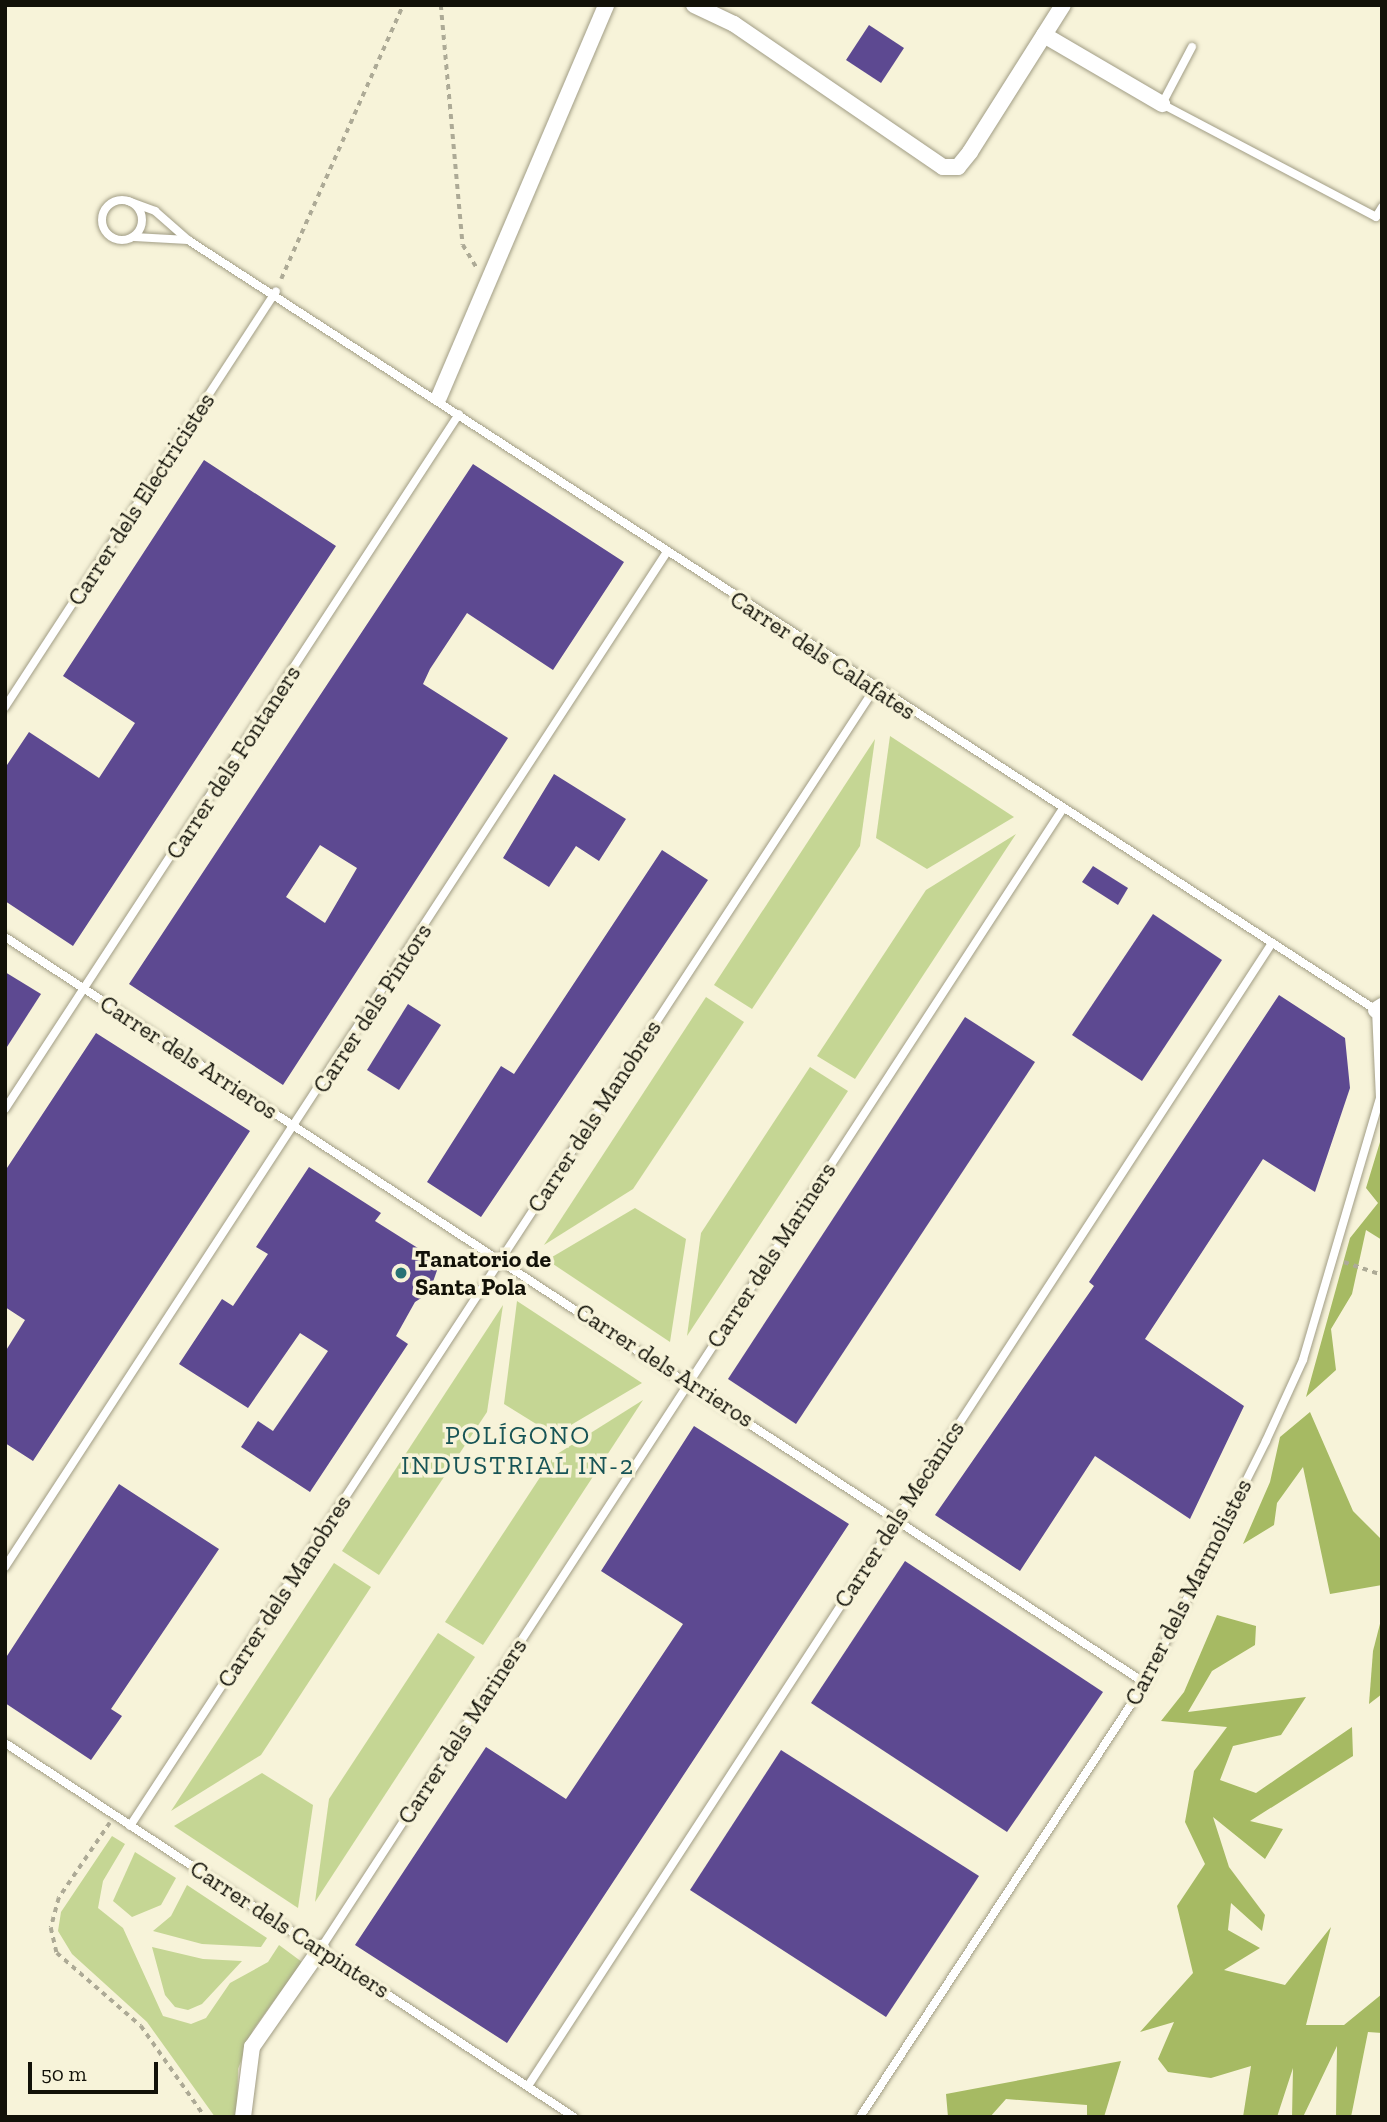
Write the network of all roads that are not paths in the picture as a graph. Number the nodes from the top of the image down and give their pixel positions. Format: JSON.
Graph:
{"nodes":[{"id":1,"x":606,"y":5,"type":"edge"},
{"id":2,"x":694,"y":5,"type":"edge"},
{"id":3,"x":1063,"y":5,"type":"edge"},
{"id":4,"x":1044,"y":35,"type":"junction"},
{"id":5,"x":1192,"y":47,"type":"dead end"},
{"id":6,"x":1162,"y":104,"type":"junction"},
{"id":7,"x":128,"y":201,"type":"junction"},
{"id":8,"x":1382,"y":207,"type":"edge"},
{"id":9,"x":134,"y":237,"type":"junction"},
{"id":10,"x":188,"y":240,"type":"junction"},
{"id":11,"x":276,"y":291,"type":"junction"},
{"id":12,"x":439,"y":397,"type":"junction"},
{"id":13,"x":458,"y":414,"type":"junction"},
{"id":14,"x":667,"y":552,"type":"junction"},
{"id":15,"x":875,"y":688,"type":"junction"},
{"id":16,"x":5,"y":707,"type":"edge"},
{"id":17,"x":1062,"y":810,"type":"junction"},
{"id":18,"x":5,"y":937,"type":"edge"},
{"id":19,"x":1272,"y":943,"type":"junction"},
{"id":20,"x":85,"y":989,"type":"junction"},
{"id":21,"x":1379,"y":1008,"type":"edge"},
{"id":22,"x":5,"y":1109,"type":"edge"},
{"id":23,"x":295,"y":1126,"type":"junction"},
{"id":24,"x":502,"y":1257,"type":"junction"},
{"id":25,"x":688,"y":1381,"type":"junction"},
{"id":26,"x":896,"y":1518,"type":"junction"},
{"id":27,"x":5,"y":1567,"type":"edge"},
{"id":28,"x":1145,"y":1683,"type":"junction"},
{"id":29,"x":5,"y":1743,"type":"edge"},
{"id":30,"x":130,"y":1826,"type":"junction"},
{"id":31,"x":321,"y":1948,"type":"junction"},
{"id":32,"x":528,"y":2086,"type":"junction"},
{"id":33,"x":243,"y":2117,"type":"edge"},
{"id":34,"x":574,"y":2117,"type":"edge"},
{"id":35,"x":860,"y":2117,"type":"edge"}],
"edges":[{"from":1,"to":12,"type":"street"},
{"from":2,"to":4,"type":"street"},
{"from":3,"to":4,"type":"street"},
{"from":4,"to":6,"type":"street"},
{"from":5,"to":6,"type":"lane"},
{"from":6,"to":8,"type":"lane"},
{"from":7,"to":9,"type":"lane"},
{"from":7,"to":9,"type":"lane"},
{"from":7,"to":10,"type":"lane","name":"Carrer dels Calafates"},
{"from":9,"to":10,"type":"lane"},
{"from":10,"to":11,"type":"lane","name":"Carrer dels Calafates"},
{"from":11,"to":12,"type":"lane","name":"Carrer dels Calafates"},
{"from":11,"to":16,"type":"lane","name":"Carrer dels Electricistes"},
{"from":12,"to":13,"type":"lane","name":"Carrer dels Calafates"},
{"from":13,"to":14,"type":"lane","name":"Carrer dels Calafates"},
{"from":13,"to":20,"type":"lane","name":"Carrer dels Fontaners"},
{"from":14,"to":15,"type":"lane","name":"Carrer dels Calafates"},
{"from":14,"to":23,"type":"lane","name":"Carrer dels Pintors"},
{"from":15,"to":17,"type":"lane","name":"Carrer dels Calafates"},
{"from":15,"to":24,"type":"lane","name":"Carrer dels Manobres"},
{"from":17,"to":19,"type":"lane","name":"Carrer dels Calafates"},
{"from":17,"to":25,"type":"lane","name":"Carrer dels Mariners"},
{"from":18,"to":20,"type":"lane","name":"Carrer dels Arrieros"},
{"from":19,"to":21,"type":"lane","name":"Carrer dels Calafates"},
{"from":19,"to":26,"type":"lane","name":"Carrer dels Mecànics"},
{"from":20,"to":22,"type":"lane","name":"Carrer dels Fontaners"},
{"from":20,"to":23,"type":"lane","name":"Carrer dels Arrieros"},
{"from":21,"to":28,"type":"lane","name":"Carrer dels Marmolistes"},
{"from":23,"to":24,"type":"lane","name":"Carrer dels Arrieros"},
{"from":23,"to":27,"type":"lane","name":"Carrer dels Pintors"},
{"from":24,"to":25,"type":"lane","name":"Carrer dels Arrieros"},
{"from":24,"to":30,"type":"lane","name":"Carrer dels Manobres"},
{"from":25,"to":26,"type":"lane","name":"Carrer dels Arrieros"},
{"from":25,"to":31,"type":"lane","name":"Carrer dels Mariners"},
{"from":26,"to":28,"type":"lane","name":"Carrer dels Arrieros"},
{"from":26,"to":32,"type":"lane","name":"Carrer dels Mecànics"},
{"from":28,"to":35,"type":"lane","name":"Carrer dels Marmolistes"},
{"from":29,"to":30,"type":"lane","name":"Carrer dels Carpinters"},
{"from":30,"to":31,"type":"lane","name":"Carrer dels Carpinters"},
{"from":31,"to":32,"type":"lane","name":"Carrer dels Carpinters"},
{"from":31,"to":33,"type":"street"},
{"from":32,"to":34,"type":"lane","name":"Carrer dels Carpinters"}]}
